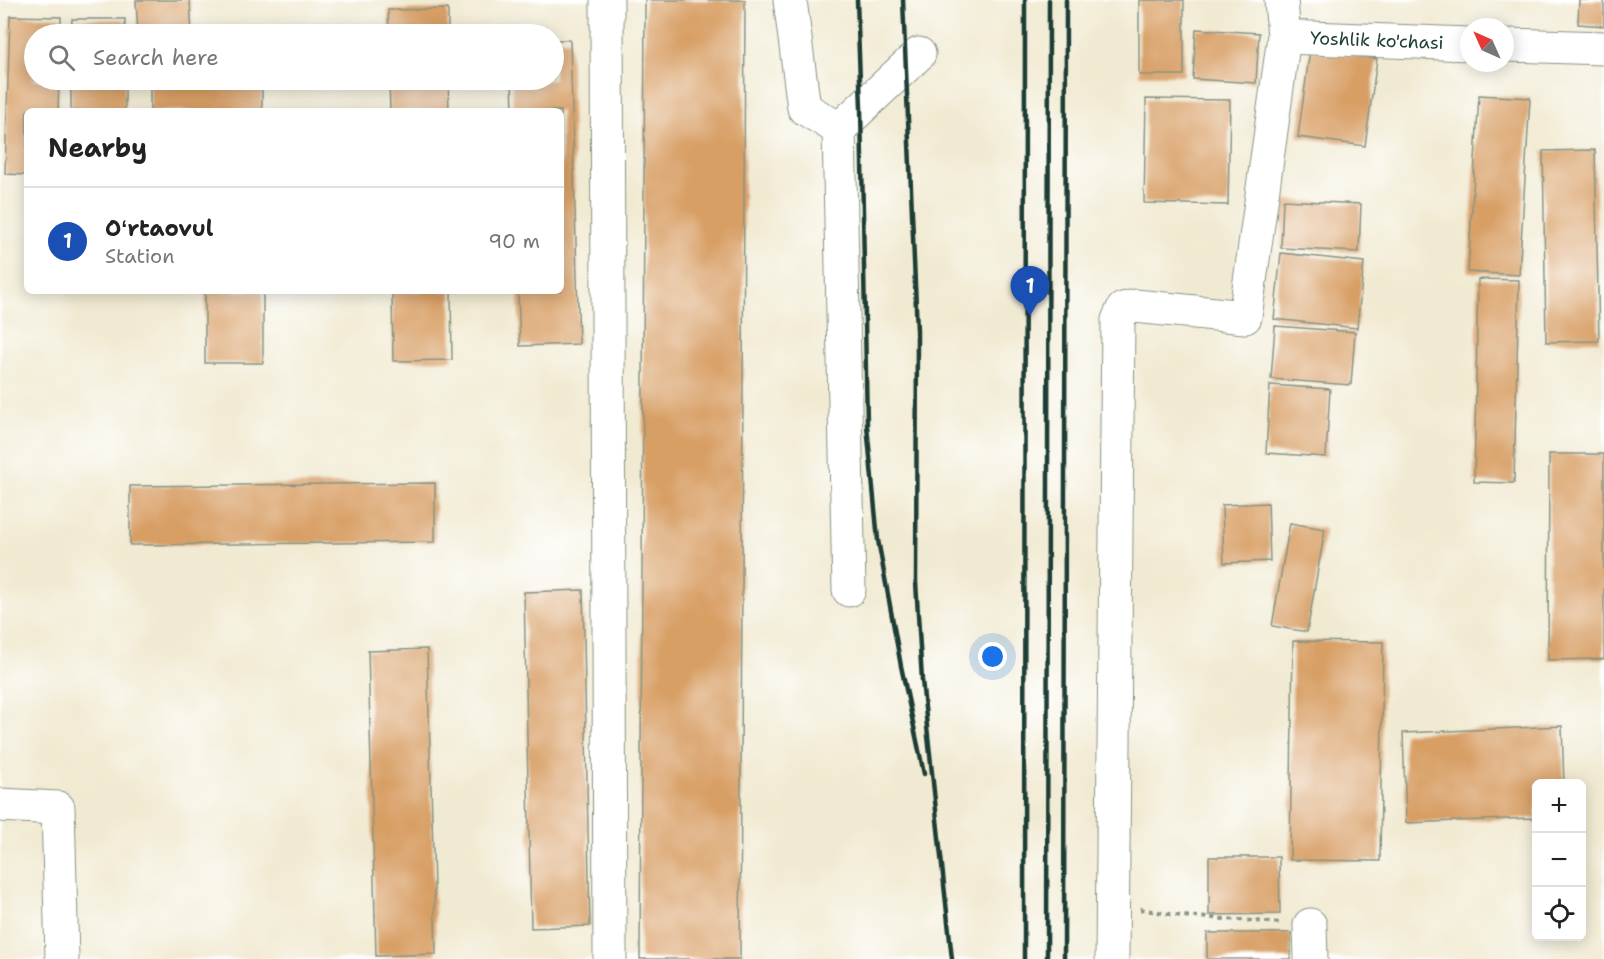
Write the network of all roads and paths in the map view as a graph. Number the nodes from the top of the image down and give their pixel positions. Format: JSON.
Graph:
{"nodes":[{"id":1,"x":607,"y":0,"type":"edge"},
{"id":2,"x":790,"y":0,"type":"edge"},
{"id":3,"x":1281,"y":0,"type":"edge"},
{"id":4,"x":1284,"y":37,"type":"junction"},
{"id":5,"x":1460,"y":44,"type":"edge"},
{"id":6,"x":1514,"y":45,"type":"edge"},
{"id":7,"x":1604,"y":48,"type":"edge"},
{"id":8,"x":919,"y":54,"type":"dead end"},
{"id":9,"x":839,"y":129,"type":"junction"},
{"id":10,"x":849,"y":590,"type":"dead end"},
{"id":11,"x":0,"y":806,"type":"edge"},
{"id":12,"x":1112,"y":908,"type":"junction"},
{"id":13,"x":1310,"y":925,"type":"joint"},
{"id":14,"x":62,"y":959,"type":"edge"},
{"id":15,"x":610,"y":959,"type":"edge"},
{"id":16,"x":1112,"y":959,"type":"edge"},
{"id":17,"x":1311,"y":959,"type":"edge"}],
"edges":[{"from":1,"to":15,"type":"street"},
{"from":2,"to":9,"type":"street"},
{"from":3,"to":4,"type":"street"},
{"from":4,"to":5,"type":"street","name":"Yoshlik ko'chasi"},
{"from":4,"to":12,"type":"street"},
{"from":6,"to":7,"type":"street"},
{"from":8,"to":9,"type":"street"},
{"from":9,"to":10,"type":"street"},
{"from":11,"to":14,"type":"street"},
{"from":12,"to":13,"type":"path"},
{"from":12,"to":16,"type":"street"},
{"from":13,"to":17,"type":"street"}]}
